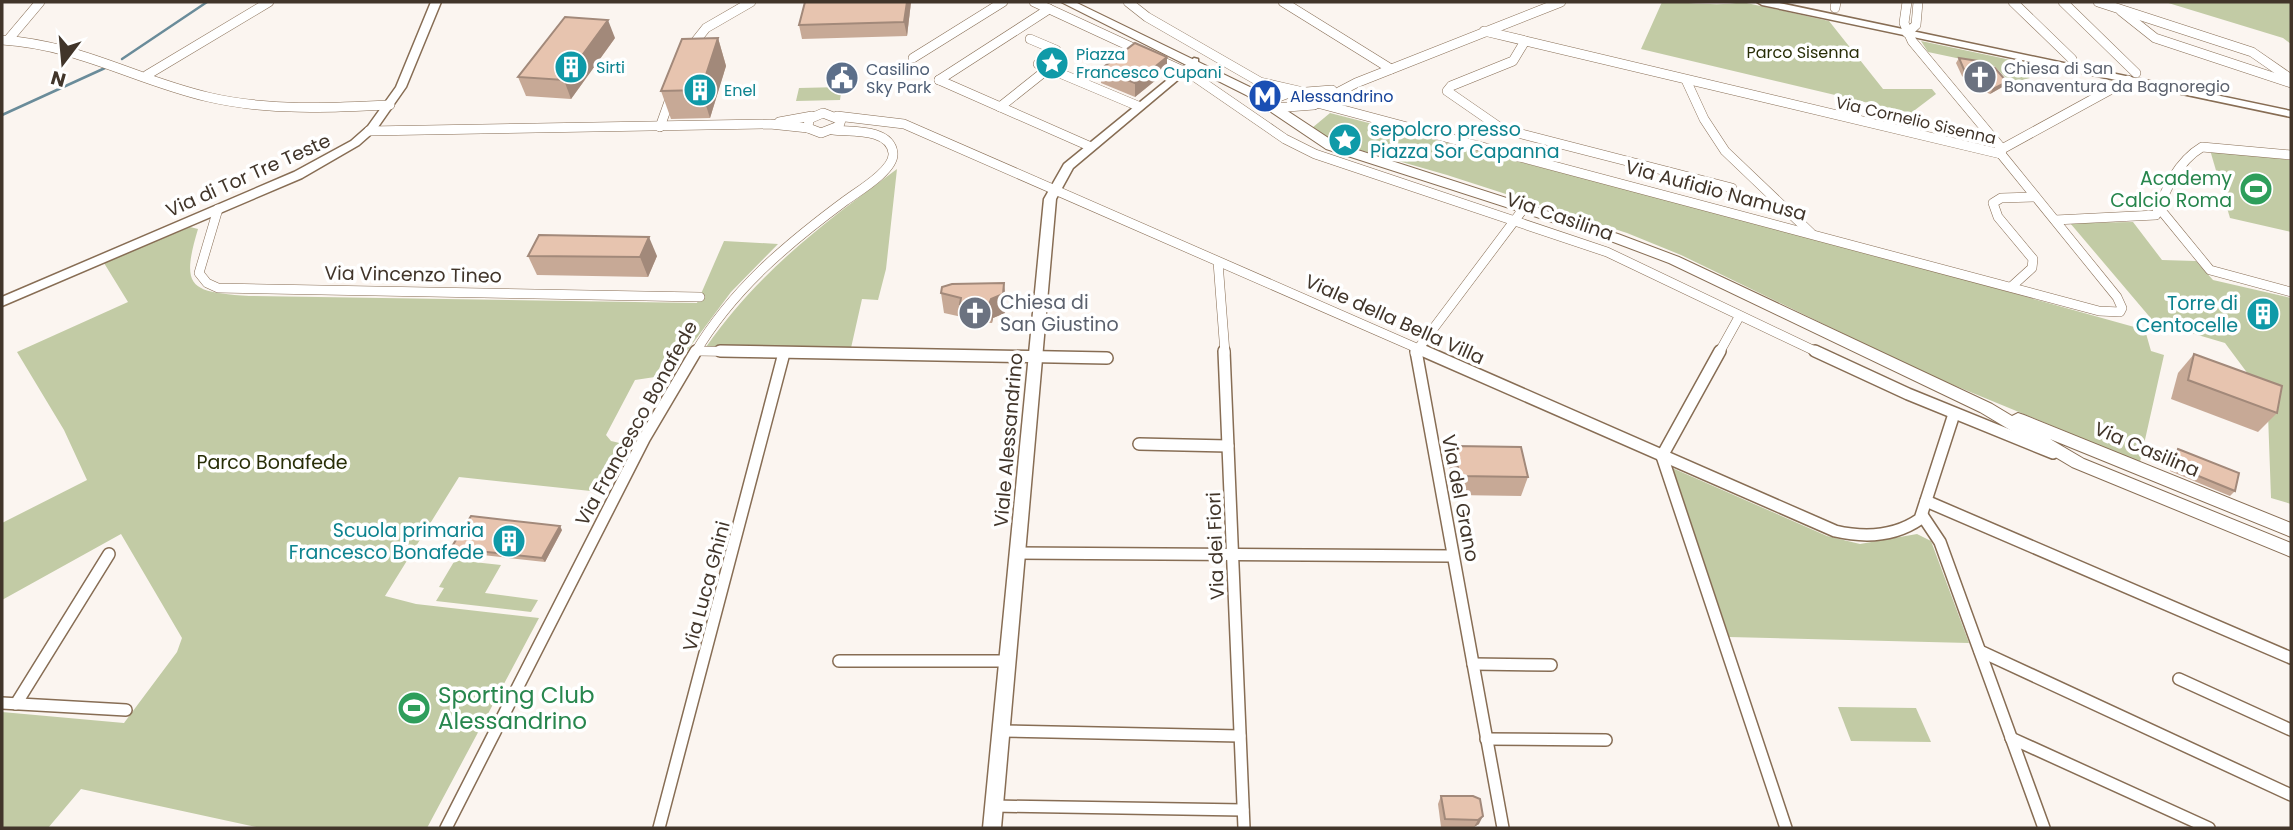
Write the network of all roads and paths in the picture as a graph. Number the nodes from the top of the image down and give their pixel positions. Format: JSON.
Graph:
{"nodes":[{"id":1,"x":40,"y":2,"type":"edge"},
{"id":2,"x":269,"y":2,"type":"edge"},
{"id":3,"x":436,"y":2,"type":"edge"},
{"id":4,"x":751,"y":2,"type":"edge"},
{"id":5,"x":1003,"y":2,"type":"edge"},
{"id":6,"x":1034,"y":2,"type":"edge"},
{"id":7,"x":1067,"y":2,"type":"edge"},
{"id":8,"x":1128,"y":2,"type":"edge"},
{"id":9,"x":1283,"y":2,"type":"edge"},
{"id":10,"x":1560,"y":2,"type":"edge"},
{"id":11,"x":1762,"y":2,"type":"edge"},
{"id":12,"x":1805,"y":2,"type":"edge"},
{"id":13,"x":1907,"y":2,"type":"edge"},
{"id":14,"x":1918,"y":2,"type":"edge"},
{"id":15,"x":2013,"y":2,"type":"edge"},
{"id":16,"x":2063,"y":2,"type":"edge"},
{"id":17,"x":2098,"y":2,"type":"edge"},
{"id":18,"x":1835,"y":5,"type":"edge"},
{"id":19,"x":1049,"y":9,"type":"junction"},
{"id":20,"x":2119,"y":9,"type":"junction"},
{"id":21,"x":1097,"y":16,"type":"junction"},
{"id":22,"x":1909,"y":27,"type":"junction"},
{"id":23,"x":1494,"y":28,"type":"junction"},
{"id":24,"x":1484,"y":31,"type":"junction"},
{"id":25,"x":1030,"y":39,"type":"dead end"},
{"id":26,"x":5,"y":40,"type":"edge"},
{"id":27,"x":1525,"y":41,"type":"junction"},
{"id":28,"x":914,"y":58,"type":"dead end"},
{"id":29,"x":2072,"y":59,"type":"junction"},
{"id":30,"x":1194,"y":61,"type":"junction"},
{"id":31,"x":683,"y":63,"type":"edge"},
{"id":32,"x":1049,"y":68,"type":"junction"},
{"id":33,"x":1391,"y":69,"type":"junction"},
{"id":34,"x":1181,"y":70,"type":"junction"},
{"id":35,"x":147,"y":75,"type":"junction"},
{"id":36,"x":2132,"y":76,"type":"junction"},
{"id":37,"x":1686,"y":80,"type":"junction"},
{"id":38,"x":2291,"y":81,"type":"edge"},
{"id":39,"x":674,"y":88,"type":"edge"},
{"id":40,"x":1248,"y":91,"type":"junction"},
{"id":41,"x":1294,"y":92,"type":"junction"},
{"id":42,"x":1316,"y":99,"type":"junction"},
{"id":43,"x":390,"y":105,"type":"junction"},
{"id":44,"x":1269,"y":105,"type":"junction"},
{"id":45,"x":1138,"y":106,"type":"junction"},
{"id":46,"x":2291,"y":106,"type":"edge"},
{"id":47,"x":346,"y":107,"type":"junction"},
{"id":48,"x":1000,"y":107,"type":"junction"},
{"id":49,"x":1301,"y":107,"type":"junction"},
{"id":50,"x":2291,"y":114,"type":"edge"},
{"id":51,"x":812,"y":116,"type":"junction"},
{"id":52,"x":837,"y":116,"type":"junction"},
{"id":53,"x":380,"y":117,"type":"junction"},
{"id":54,"x":1291,"y":122,"type":"junction"},
{"id":55,"x":770,"y":124,"type":"junction"},
{"id":56,"x":660,"y":127,"type":"junction"},
{"id":57,"x":807,"y":128,"type":"junction"},
{"id":58,"x":833,"y":130,"type":"junction"},
{"id":59,"x":369,"y":131,"type":"junction"},
{"id":60,"x":1089,"y":146,"type":"junction"},
{"id":61,"x":2001,"y":151,"type":"junction"},
{"id":62,"x":2291,"y":155,"type":"edge"},
{"id":63,"x":1732,"y":188,"type":"dead end"},
{"id":64,"x":1053,"y":189,"type":"junction"},
{"id":65,"x":2035,"y":197,"type":"junction"},
{"id":66,"x":1524,"y":208,"type":"junction"},
{"id":67,"x":2160,"y":208,"type":"junction"},
{"id":68,"x":218,"y":209,"type":"junction"},
{"id":69,"x":2055,"y":220,"type":"junction"},
{"id":70,"x":1514,"y":221,"type":"junction"},
{"id":71,"x":1812,"y":234,"type":"junction"},
{"id":72,"x":1218,"y":262,"type":"junction"},
{"id":73,"x":2011,"y":287,"type":"junction"},
{"id":74,"x":2291,"y":292,"type":"edge"},
{"id":75,"x":700,"y":297,"type":"dead end"},
{"id":76,"x":2,"y":302,"type":"edge"},
{"id":77,"x":1739,"y":317,"type":"junction"},
{"id":78,"x":1417,"y":348,"type":"junction"},
{"id":79,"x":696,"y":351,"type":"junction"},
{"id":80,"x":784,"y":353,"type":"junction"},
{"id":81,"x":1035,"y":357,"type":"junction"},
{"id":82,"x":1107,"y":358,"type":"dead end"},
{"id":83,"x":1986,"y":408,"type":"junction"},
{"id":84,"x":1954,"y":414,"type":"junction"},
{"id":85,"x":1139,"y":444,"type":"dead end"},
{"id":86,"x":1228,"y":446,"type":"junction"},
{"id":87,"x":1662,"y":456,"type":"junction"},
{"id":88,"x":2078,"y":463,"type":"junction"},
{"id":89,"x":1926,"y":501,"type":"junction"},
{"id":90,"x":1922,"y":516,"type":"junction"},
{"id":91,"x":2291,"y":530,"type":"edge"},
{"id":92,"x":2291,"y":550,"type":"edge"},
{"id":93,"x":1016,"y":553,"type":"junction"},
{"id":94,"x":109,"y":554,"type":"dead end"},
{"id":95,"x":1233,"y":554,"type":"junction"},
{"id":96,"x":1452,"y":556,"type":"junction"},
{"id":97,"x":1980,"y":650,"type":"junction"},
{"id":98,"x":2291,"y":658,"type":"edge"},
{"id":99,"x":839,"y":661,"type":"dead end"},
{"id":100,"x":1007,"y":661,"type":"junction"},
{"id":101,"x":1473,"y":664,"type":"junction"},
{"id":102,"x":1551,"y":665,"type":"dead end"},
{"id":103,"x":2179,"y":679,"type":"dead end"},
{"id":104,"x":2,"y":703,"type":"edge"},
{"id":105,"x":16,"y":704,"type":"junction"},
{"id":106,"x":126,"y":710,"type":"dead end"},
{"id":107,"x":2291,"y":730,"type":"edge"},
{"id":108,"x":1001,"y":731,"type":"junction"},
{"id":109,"x":1240,"y":736,"type":"junction"},
{"id":110,"x":2011,"y":738,"type":"junction"},
{"id":111,"x":1486,"y":739,"type":"junction"},
{"id":112,"x":1606,"y":740,"type":"dead end"},
{"id":113,"x":2291,"y":795,"type":"edge"},
{"id":114,"x":995,"y":806,"type":"junction"},
{"id":115,"x":1243,"y":810,"type":"junction"},
{"id":116,"x":446,"y":828,"type":"edge"},
{"id":117,"x":659,"y":828,"type":"edge"},
{"id":118,"x":992,"y":828,"type":"edge"},
{"id":119,"x":1244,"y":828,"type":"edge"},
{"id":120,"x":1503,"y":828,"type":"edge"},
{"id":121,"x":1786,"y":828,"type":"edge"},
{"id":122,"x":2044,"y":828,"type":"edge"},
{"id":123,"x":2209,"y":828,"type":"edge"}],
"edges":[{"from":1,"to":26,"type":"street"},
{"from":2,"to":35,"type":"street"},
{"from":3,"to":43,"type":"street","name":"Via di Tor Tre Teste"},
{"from":4,"to":31,"type":"street"},
{"from":5,"to":28,"type":"street"},
{"from":6,"to":19,"type":"street","name":"Via Casilina"},
{"from":7,"to":21,"type":"main road","name":"Via Casilina"},
{"from":8,"to":41,"type":"street"},
{"from":9,"to":33,"type":"street"},
{"from":10,"to":23,"type":"street"},
{"from":11,"to":22,"type":"street"},
{"from":12,"to":18,"type":"street"},
{"from":13,"to":22,"type":"street"},
{"from":14,"to":22,"type":"street"},
{"from":15,"to":29,"type":"street"},
{"from":16,"to":36,"type":"street"},
{"from":17,"to":20,"type":"street"},
{"from":18,"to":22,"type":"street"},
{"from":19,"to":34,"type":"street","name":"Via Casilina"},
{"from":19,"to":48,"type":"street"},
{"from":20,"to":38,"type":"street"},
{"from":20,"to":38,"type":"street"},
{"from":21,"to":30,"type":"main road","name":"Via Casilina"},
{"from":21,"to":40,"type":"main road","name":"Via Casilina"},
{"from":22,"to":29,"type":"street"},
{"from":22,"to":36,"type":"street"},
{"from":22,"to":61,"type":"street"},
{"from":23,"to":24,"type":"street"},
{"from":23,"to":61,"type":"street","name":"Via Cornelio Sisenna"},
{"from":24,"to":27,"type":"street","name":"Via Cornelio Sisenna"},
{"from":24,"to":33,"type":"street"},
{"from":25,"to":32,"type":"street"},
{"from":26,"to":35,"type":"street"},
{"from":27,"to":37,"type":"street","name":"Via Cornelio Sisenna"},
{"from":27,"to":63,"type":"street"},
{"from":29,"to":36,"type":"street"},
{"from":30,"to":34,"type":"street","name":"Viale Alessandrino"},
{"from":30,"to":40,"type":"main road","name":"Via Casilina"},
{"from":32,"to":45,"type":"street"},
{"from":32,"to":48,"type":"street"},
{"from":33,"to":42,"type":"street"},
{"from":34,"to":45,"type":"street","name":"Viale Alessandrino"},
{"from":34,"to":70,"type":"street","name":"Via Casilina"},
{"from":35,"to":47,"type":"street"},
{"from":36,"to":46,"type":"street"},
{"from":36,"to":50,"type":"street"},
{"from":36,"to":61,"type":"street"},
{"from":37,"to":61,"type":"street","name":"Via Cornelio Sisenna"},
{"from":37,"to":71,"type":"street"},
{"from":39,"to":56,"type":"street"},
{"from":40,"to":41,"type":"street"},
{"from":40,"to":44,"type":"main road","name":"Via Casilina"},
{"from":41,"to":42,"type":"street","name":"Via Aufidio Namusa"},
{"from":41,"to":44,"type":"street"},
{"from":41,"to":49,"type":"street"},
{"from":42,"to":49,"type":"street"},
{"from":42,"to":71,"type":"street","name":"Via Aufidio Namusa"},
{"from":43,"to":47,"type":"street"},
{"from":43,"to":53,"type":"street","name":"Via di Tor Tre Teste"},
{"from":44,"to":49,"type":"street"},
{"from":44,"to":54,"type":"main road","name":"Via Casilina"},
{"from":45,"to":60,"type":"street","name":"Viale Alessandrino"},
{"from":47,"to":53,"type":"street"},
{"from":48,"to":60,"type":"street"},
{"from":49,"to":54,"type":"street"},
{"from":51,"to":52,"type":"street","name":"Viale della Bella Villa"},
{"from":51,"to":55,"type":"street","name":"Viale della Bella Villa"},
{"from":51,"to":57,"type":"street"},
{"from":52,"to":58,"type":"street"},
{"from":52,"to":64,"type":"street","name":"Viale della Bella Villa"},
{"from":53,"to":59,"type":"street","name":"Via di Tor Tre Teste"},
{"from":54,"to":66,"type":"main road","name":"Via Casilina"},
{"from":55,"to":56,"type":"street","name":"Viale della Bella Villa"},
{"from":55,"to":57,"type":"street","name":"Viale della Bella Villa"},
{"from":56,"to":59,"type":"street","name":"Viale della Bella Villa"},
{"from":57,"to":58,"type":"street","name":"Viale della Bella Villa"},
{"from":58,"to":79,"type":"street","name":"Via Francesco Bonafede"},
{"from":59,"to":68,"type":"street","name":"Via di Tor Tre Teste"},
{"from":60,"to":64,"type":"street","name":"Viale Alessandrino"},
{"from":61,"to":65,"type":"street"},
{"from":62,"to":67,"type":"street"},
{"from":64,"to":72,"type":"street","name":"Viale della Bella Villa"},
{"from":64,"to":81,"type":"street","name":"Viale Alessandrino"},
{"from":65,"to":69,"type":"street"},
{"from":65,"to":73,"type":"street"},
{"from":66,"to":70,"type":"street"},
{"from":66,"to":83,"type":"main road","name":"Via Casilina"},
{"from":67,"to":69,"type":"street"},
{"from":67,"to":74,"type":"street"},
{"from":68,"to":75,"type":"street","name":"Via Vincenzo Tineo"},
{"from":68,"to":76,"type":"street","name":"Via di Tor Tre Teste"},
{"from":69,"to":73,"type":"street","name":"Via Aufidio Namusa"},
{"from":70,"to":77,"type":"street","name":"Via Casilina"},
{"from":70,"to":78,"type":"street"},
{"from":71,"to":73,"type":"street","name":"Via Aufidio Namusa"},
{"from":72,"to":78,"type":"street","name":"Viale della Bella Villa"},
{"from":72,"to":86,"type":"street","name":"Via dei Fiori"},
{"from":77,"to":84,"type":"street","name":"Via Casilina"},
{"from":77,"to":87,"type":"street"},
{"from":78,"to":87,"type":"street","name":"Viale della Bella Villa"},
{"from":78,"to":96,"type":"street","name":"Via del Grano"},
{"from":79,"to":80,"type":"street"},
{"from":79,"to":116,"type":"street","name":"Via Francesco Bonafede"},
{"from":80,"to":81,"type":"street"},
{"from":80,"to":117,"type":"street","name":"Via Luca Ghini"},
{"from":81,"to":82,"type":"street"},
{"from":81,"to":93,"type":"street","name":"Viale Alessandrino"},
{"from":83,"to":88,"type":"main road","name":"Via Casilina"},
{"from":83,"to":91,"type":"main road","name":"Via Casilina"},
{"from":84,"to":88,"type":"street","name":"Via Casilina"},
{"from":84,"to":89,"type":"street"},
{"from":85,"to":86,"type":"street"},
{"from":86,"to":95,"type":"street","name":"Via dei Fiori"},
{"from":87,"to":90,"type":"street","name":"Viale della Bella Villa"},
{"from":87,"to":121,"type":"street"},
{"from":88,"to":92,"type":"main road","name":"Via Casilina"},
{"from":89,"to":90,"type":"street"},
{"from":89,"to":98,"type":"street"},
{"from":90,"to":97,"type":"street"},
{"from":93,"to":95,"type":"street"},
{"from":93,"to":100,"type":"street","name":"Viale Alessandrino"},
{"from":94,"to":105,"type":"street"},
{"from":95,"to":96,"type":"street"},
{"from":95,"to":109,"type":"street","name":"Via dei Fiori"},
{"from":96,"to":101,"type":"street","name":"Via del Grano"},
{"from":97,"to":110,"type":"street"},
{"from":97,"to":113,"type":"street"},
{"from":99,"to":100,"type":"street"},
{"from":100,"to":108,"type":"street","name":"Viale Alessandrino"},
{"from":101,"to":102,"type":"street"},
{"from":101,"to":111,"type":"street","name":"Via del Grano"},
{"from":103,"to":107,"type":"street"},
{"from":104,"to":105,"type":"street"},
{"from":105,"to":106,"type":"street"},
{"from":108,"to":109,"type":"street"},
{"from":108,"to":114,"type":"street","name":"Viale Alessandrino"},
{"from":109,"to":115,"type":"street","name":"Via dei Fiori"},
{"from":110,"to":122,"type":"street"},
{"from":110,"to":123,"type":"street"},
{"from":111,"to":112,"type":"street"},
{"from":111,"to":120,"type":"street","name":"Via del Grano"},
{"from":114,"to":115,"type":"street"},
{"from":114,"to":118,"type":"street","name":"Viale Alessandrino"},
{"from":115,"to":119,"type":"street","name":"Via dei Fiori"}]}
